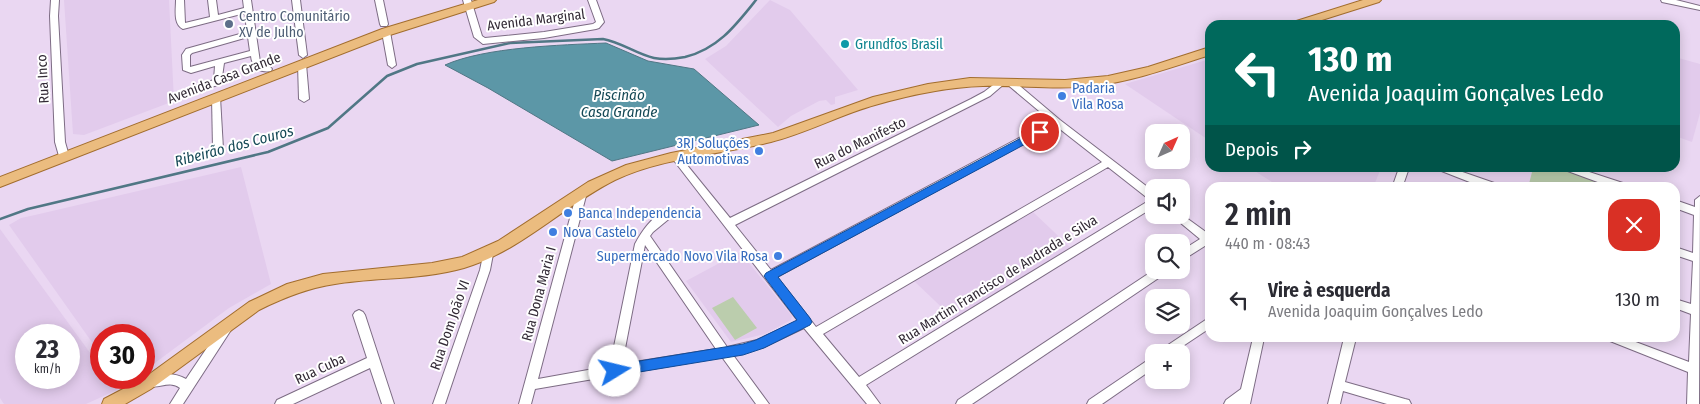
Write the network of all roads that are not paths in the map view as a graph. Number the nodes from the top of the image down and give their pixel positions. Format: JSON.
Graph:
{"nodes":[{"id":1,"x":55,"y":0,"type":"edge"},
{"id":2,"x":180,"y":0,"type":"edge"},
{"id":3,"x":212,"y":0,"type":"edge"},
{"id":4,"x":247,"y":0,"type":"edge"},
{"id":5,"x":296,"y":0,"type":"edge"},
{"id":6,"x":379,"y":0,"type":"edge"},
{"id":7,"x":490,"y":0,"type":"edge"},
{"id":8,"x":592,"y":0,"type":"edge"},
{"id":9,"x":1375,"y":0,"type":"edge"},
{"id":10,"x":1665,"y":0,"type":"edge"},
{"id":11,"x":466,"y":2,"type":"edge"},
{"id":12,"x":1700,"y":8,"type":"edge"},
{"id":13,"x":248,"y":10,"type":"junction"},
{"id":14,"x":214,"y":19,"type":"junction"},
{"id":15,"x":1310,"y":20,"type":"edge"},
{"id":16,"x":385,"y":28,"type":"junction"},
{"id":17,"x":250,"y":34,"type":"junction"},
{"id":18,"x":254,"y":52,"type":"junction"},
{"id":19,"x":1205,"y":52,"type":"edge"},
{"id":20,"x":302,"y":60,"type":"junction"},
{"id":21,"x":220,"y":62,"type":"junction"},
{"id":22,"x":392,"y":65,"type":"dead end"},
{"id":23,"x":268,"y":69,"type":"junction"},
{"id":24,"x":1006,"y":82,"type":"junction"},
{"id":25,"x":192,"y":90,"type":"dead end"},
{"id":26,"x":216,"y":97,"type":"junction"},
{"id":27,"x":304,"y":99,"type":"dead end"},
{"id":28,"x":1057,"y":122,"type":"junction"},
{"id":29,"x":218,"y":150,"type":"dead end"},
{"id":30,"x":63,"y":153,"type":"junction"},
{"id":31,"x":675,"y":156,"type":"junction"},
{"id":32,"x":1108,"y":163,"type":"junction"},
{"id":33,"x":1453,"y":172,"type":"edge"},
{"id":34,"x":1580,"y":172,"type":"edge"},
{"id":35,"x":0,"y":174,"type":"edge"},
{"id":36,"x":0,"y":182,"type":"edge"},
{"id":37,"x":1480,"y":182,"type":"edge"},
{"id":38,"x":1609,"y":182,"type":"edge"},
{"id":39,"x":1145,"y":191,"type":"edge"},
{"id":40,"x":582,"y":192,"type":"junction"},
{"id":41,"x":1700,"y":200,"type":"edge"},
{"id":42,"x":1680,"y":206,"type":"edge"},
{"id":43,"x":1145,"y":208,"type":"edge"},
{"id":44,"x":1700,"y":209,"type":"edge"},
{"id":45,"x":1700,"y":213,"type":"edge"},
{"id":46,"x":666,"y":216,"type":"dead end"},
{"id":47,"x":728,"y":224,"type":"junction"},
{"id":48,"x":1188,"y":224,"type":"edge"},
{"id":49,"x":644,"y":236,"type":"junction"},
{"id":50,"x":1205,"y":237,"type":"edge"},
{"id":51,"x":1205,"y":242,"type":"edge"},
{"id":52,"x":1190,"y":252,"type":"edge"},
{"id":53,"x":1680,"y":253,"type":"edge"},
{"id":54,"x":488,"y":254,"type":"junction"},
{"id":55,"x":1698,"y":259,"type":"junction"},
{"id":56,"x":770,"y":276,"type":"junction"},
{"id":57,"x":1149,"y":279,"type":"edge"},
{"id":58,"x":1699,"y":279,"type":"edge"},
{"id":59,"x":1680,"y":305,"type":"edge"},
{"id":60,"x":1696,"y":311,"type":"junction"},
{"id":61,"x":359,"y":315,"type":"dead end"},
{"id":62,"x":806,"y":322,"type":"junction"},
{"id":63,"x":228,"y":324,"type":"junction"},
{"id":64,"x":1205,"y":325,"type":"edge"},
{"id":65,"x":815,"y":333,"type":"junction"},
{"id":66,"x":1698,"y":340,"type":"edge"},
{"id":67,"x":1257,"y":342,"type":"edge"},
{"id":68,"x":1349,"y":342,"type":"edge"},
{"id":69,"x":1624,"y":342,"type":"edge"},
{"id":70,"x":1178,"y":344,"type":"edge"},
{"id":71,"x":724,"y":353,"type":"junction"},
{"id":72,"x":373,"y":360,"type":"junction"},
{"id":73,"x":1145,"y":367,"type":"edge"},
{"id":74,"x":1694,"y":370,"type":"junction"},
{"id":75,"x":615,"y":371,"type":"junction"},
{"id":76,"x":155,"y":377,"type":"edge"},
{"id":77,"x":155,"y":381,"type":"edge"},
{"id":78,"x":858,"y":384,"type":"junction"},
{"id":79,"x":530,"y":385,"type":"junction"},
{"id":80,"x":1338,"y":385,"type":"junction"},
{"id":81,"x":187,"y":387,"type":"junction"},
{"id":82,"x":136,"y":389,"type":"edge"},
{"id":83,"x":1245,"y":398,"type":"edge"},
{"id":84,"x":110,"y":404,"type":"edge"},
{"id":85,"x":176,"y":404,"type":"edge"},
{"id":86,"x":281,"y":404,"type":"edge"},
{"id":87,"x":388,"y":404,"type":"edge"},
{"id":88,"x":439,"y":404,"type":"edge"},
{"id":89,"x":525,"y":404,"type":"edge"},
{"id":90,"x":763,"y":404,"type":"edge"},
{"id":91,"x":874,"y":404,"type":"edge"},
{"id":92,"x":962,"y":404,"type":"edge"},
{"id":93,"x":1093,"y":404,"type":"edge"},
{"id":94,"x":1230,"y":404,"type":"edge"},
{"id":95,"x":1334,"y":404,"type":"edge"},
{"id":96,"x":1405,"y":404,"type":"edge"},
{"id":97,"x":1693,"y":404,"type":"edge"}],
"edges":[{"from":1,"to":30,"type":"street","name":"Rua Inco"},
{"from":2,"to":14,"type":"street"},
{"from":3,"to":14,"type":"street"},
{"from":4,"to":13,"type":"street"},
{"from":5,"to":20,"type":"street"},
{"from":6,"to":16,"type":"street"},
{"from":7,"to":11,"type":"main road","name":"Avenida Casa Grande"},
{"from":8,"to":11,"type":"street","name":"Avenida Marginal"},
{"from":9,"to":15,"type":"main road"},
{"from":10,"to":12,"type":"street"},
{"from":11,"to":16,"type":"main road","name":"Avenida Casa Grande"},
{"from":13,"to":14,"type":"street"},
{"from":13,"to":17,"type":"street"},
{"from":16,"to":20,"type":"main road","name":"Avenida Casa Grande"},
{"from":16,"to":22,"type":"street"},
{"from":17,"to":18,"type":"street"},
{"from":17,"to":21,"type":"street"},
{"from":18,"to":21,"type":"street"},
{"from":18,"to":23,"type":"street"},
{"from":19,"to":24,"type":"main road"},
{"from":20,"to":23,"type":"main road","name":"Avenida Casa Grande"},
{"from":20,"to":26,"type":"main road","name":"Avenida Casa Grande"},
{"from":20,"to":27,"type":"street"},
{"from":21,"to":25,"type":"street"},
{"from":23,"to":30,"type":"main road","name":"Avenida Casa Grande"},
{"from":24,"to":28,"type":"street"},
{"from":24,"to":31,"type":"main road"},
{"from":24,"to":47,"type":"street","name":"Rua do Manifesto"},
{"from":26,"to":29,"type":"street"},
{"from":26,"to":30,"type":"main road","name":"Avenida Casa Grande"},
{"from":28,"to":32,"type":"street"},
{"from":28,"to":56,"type":"street"},
{"from":30,"to":35,"type":"main road","name":"Avenida Casa Grande"},
{"from":30,"to":36,"type":"main road","name":"Avenida Casa Grande"},
{"from":31,"to":40,"type":"main road"},
{"from":31,"to":47,"type":"street"},
{"from":32,"to":39,"type":"street"},
{"from":32,"to":65,"type":"street"},
{"from":33,"to":37,"type":"street"},
{"from":34,"to":38,"type":"street"},
{"from":40,"to":54,"type":"main road"},
{"from":40,"to":79,"type":"street","name":"Rua Dona Maria I"},
{"from":41,"to":44,"type":"street"},
{"from":42,"to":45,"type":"street"},
{"from":43,"to":78,"type":"street","name":"Rua Martim Francisco de Andrada e Silva"},
{"from":44,"to":45,"type":"street"},
{"from":45,"to":55,"type":"street"},
{"from":46,"to":49,"type":"street"},
{"from":47,"to":56,"type":"street"},
{"from":48,"to":50,"type":"street"},
{"from":49,"to":71,"type":"street"},
{"from":49,"to":75,"type":"street"},
{"from":51,"to":52,"type":"street"},
{"from":53,"to":55,"type":"street"},
{"from":54,"to":63,"type":"main road"},
{"from":54,"to":88,"type":"street","name":"Rua Dom João VI"},
{"from":55,"to":58,"type":"street"},
{"from":56,"to":62,"type":"street"},
{"from":57,"to":92,"type":"street"},
{"from":58,"to":60,"type":"street"},
{"from":59,"to":60,"type":"street"},
{"from":60,"to":66,"type":"street"},
{"from":61,"to":72,"type":"street"},
{"from":62,"to":65,"type":"street"},
{"from":62,"to":71,"type":"street"},
{"from":63,"to":76,"type":"main road"},
{"from":63,"to":81,"type":"street"},
{"from":64,"to":70,"type":"street"},
{"from":65,"to":78,"type":"street"},
{"from":66,"to":74,"type":"street"},
{"from":67,"to":83,"type":"street"},
{"from":68,"to":80,"type":"street"},
{"from":69,"to":74,"type":"street"},
{"from":71,"to":75,"type":"street"},
{"from":71,"to":90,"type":"street"},
{"from":72,"to":86,"type":"street","name":"Rua Cuba"},
{"from":72,"to":87,"type":"street"},
{"from":73,"to":93,"type":"street"},
{"from":74,"to":97,"type":"street"},
{"from":75,"to":79,"type":"street"},
{"from":77,"to":81,"type":"street"},
{"from":78,"to":91,"type":"street"},
{"from":79,"to":89,"type":"street","name":"Rua Dona Maria I"},
{"from":80,"to":95,"type":"street"},
{"from":80,"to":96,"type":"street"},
{"from":81,"to":85,"type":"street"},
{"from":82,"to":84,"type":"main road"},
{"from":83,"to":94,"type":"street"}]}
